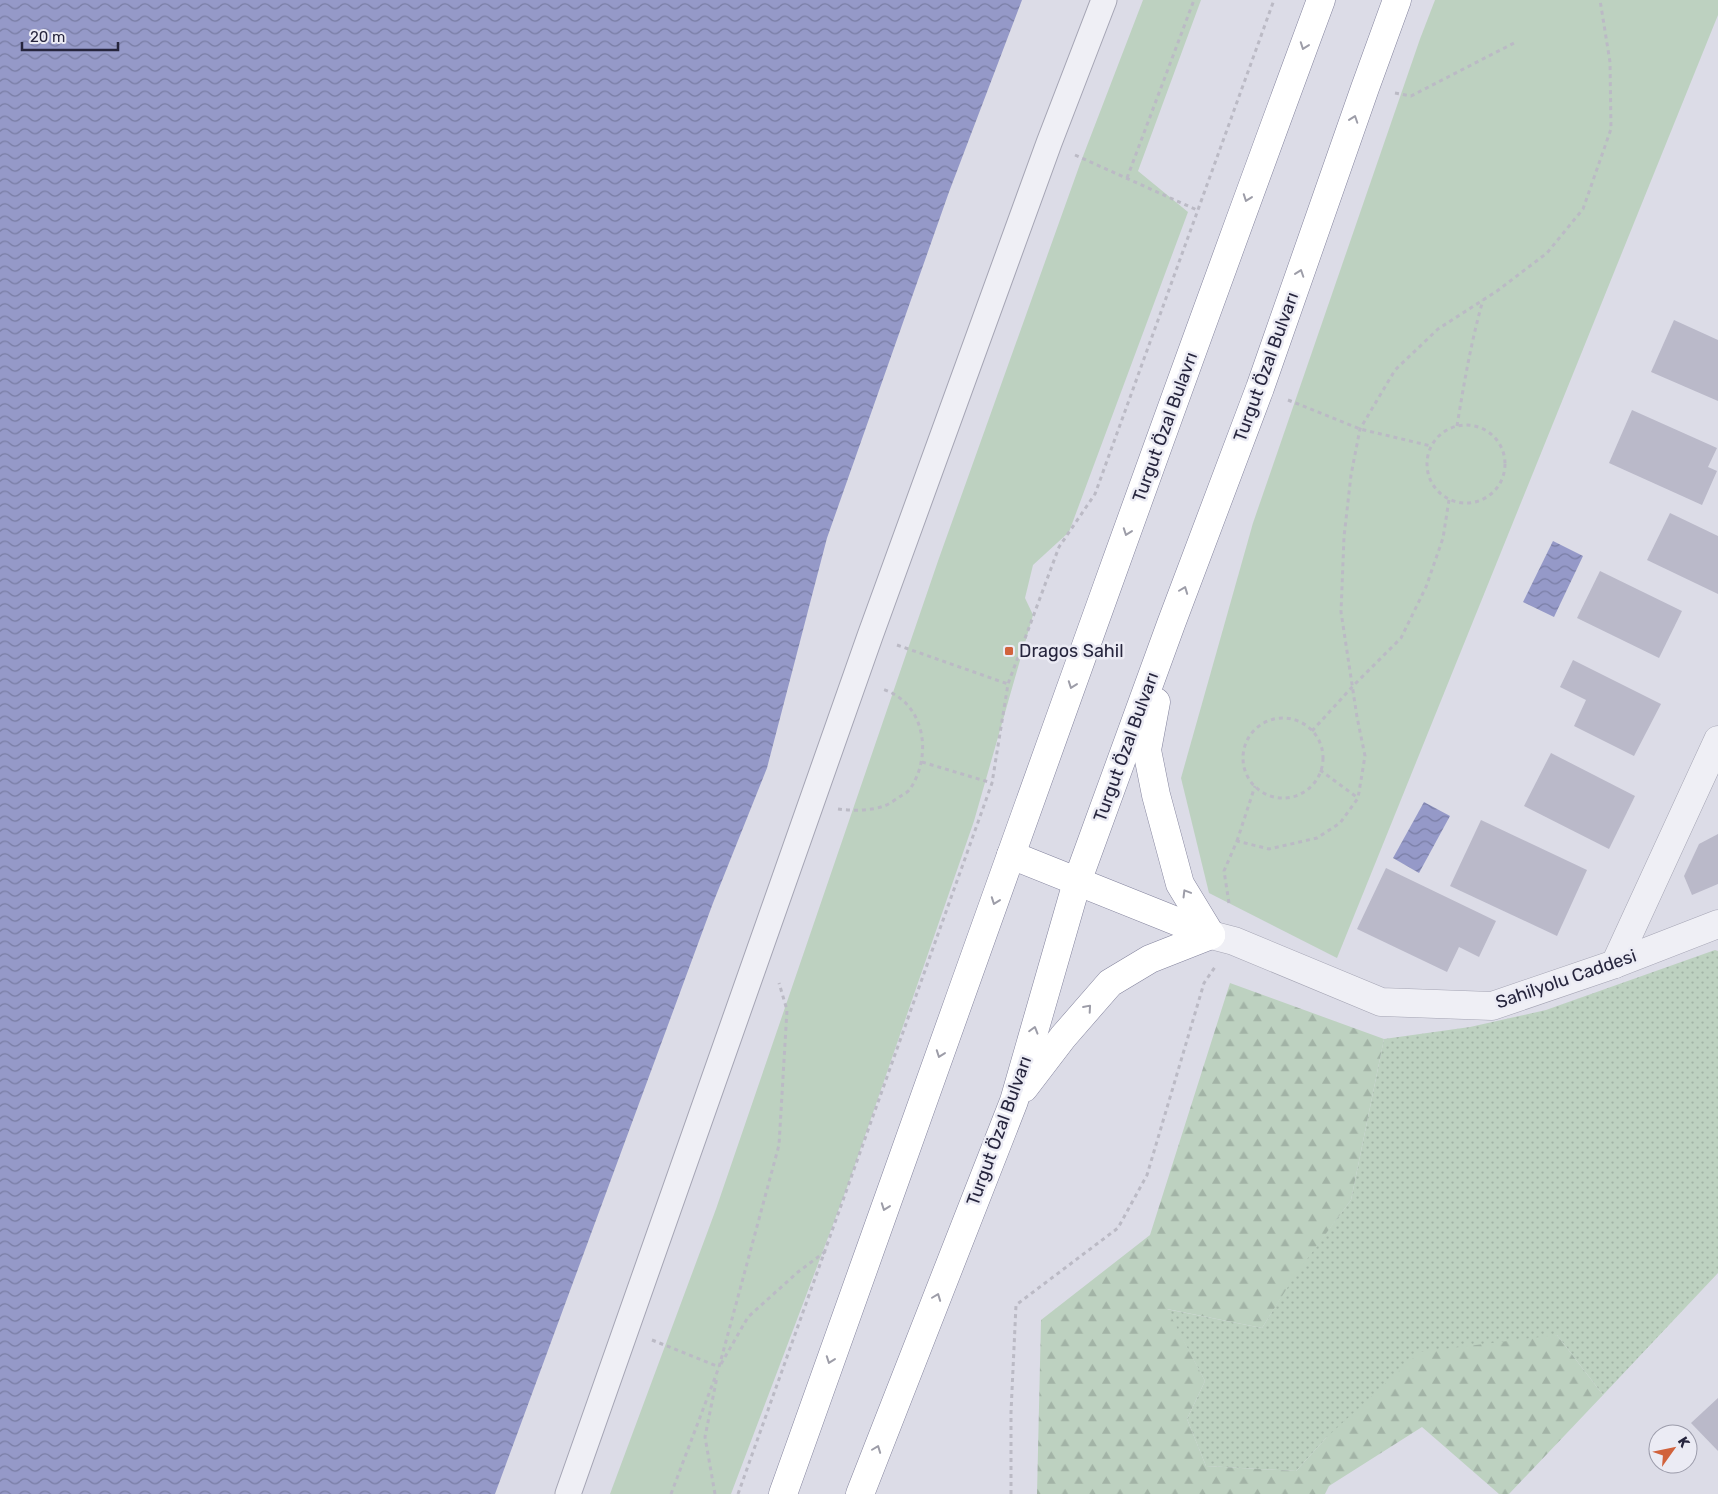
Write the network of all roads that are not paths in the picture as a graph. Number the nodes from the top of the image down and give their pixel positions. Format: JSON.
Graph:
{"nodes":[{"id":1,"x":1104,"y":0,"type":"edge"},
{"id":2,"x":1321,"y":0,"type":"edge"},
{"id":3,"x":1397,"y":0,"type":"edge"},
{"id":4,"x":1171,"y":624,"type":"junction"},
{"id":5,"x":1718,"y":740,"type":"edge"},
{"id":6,"x":1011,"y":856,"type":"junction"},
{"id":7,"x":1077,"y":882,"type":"junction"},
{"id":8,"x":1718,"y":924,"type":"edge"},
{"id":9,"x":1223,"y":938,"type":"junction"},
{"id":10,"x":1615,"y":964,"type":"junction"},
{"id":11,"x":1014,"y":1101,"type":"junction"},
{"id":12,"x":568,"y":1494,"type":"edge"},
{"id":13,"x":783,"y":1494,"type":"edge"},
{"id":14,"x":860,"y":1494,"type":"edge"}],
"edges":[{"from":1,"to":12,"type":"street"},
{"from":2,"to":6,"type":"highway","name":"Turgut Özal Bulavrı","one_way":true},
{"from":4,"to":3,"type":"highway","name":"Turgut Özal Bulvarı","one_way":true},
{"from":4,"to":7,"type":"highway","name":"Turgut Özal Bulvarı"},
{"from":9,"to":4,"type":"highway","one_way":true},
{"from":5,"to":10,"type":"street"},
{"from":6,"to":7,"type":"highway"},
{"from":6,"to":13,"type":"highway","one_way":true},
{"from":7,"to":9,"type":"highway"},
{"from":11,"to":7,"type":"highway","name":"Turgut Özal Bulvarı","one_way":true},
{"from":8,"to":10,"type":"street","name":"Sahilyolu Caddesi"},
{"from":9,"to":10,"type":"street","name":"Sahilyolu Caddesi"},
{"from":11,"to":9,"type":"highway","one_way":true},
{"from":14,"to":11,"type":"highway","name":"Turgut Özal Bulvarı","one_way":true}]}
